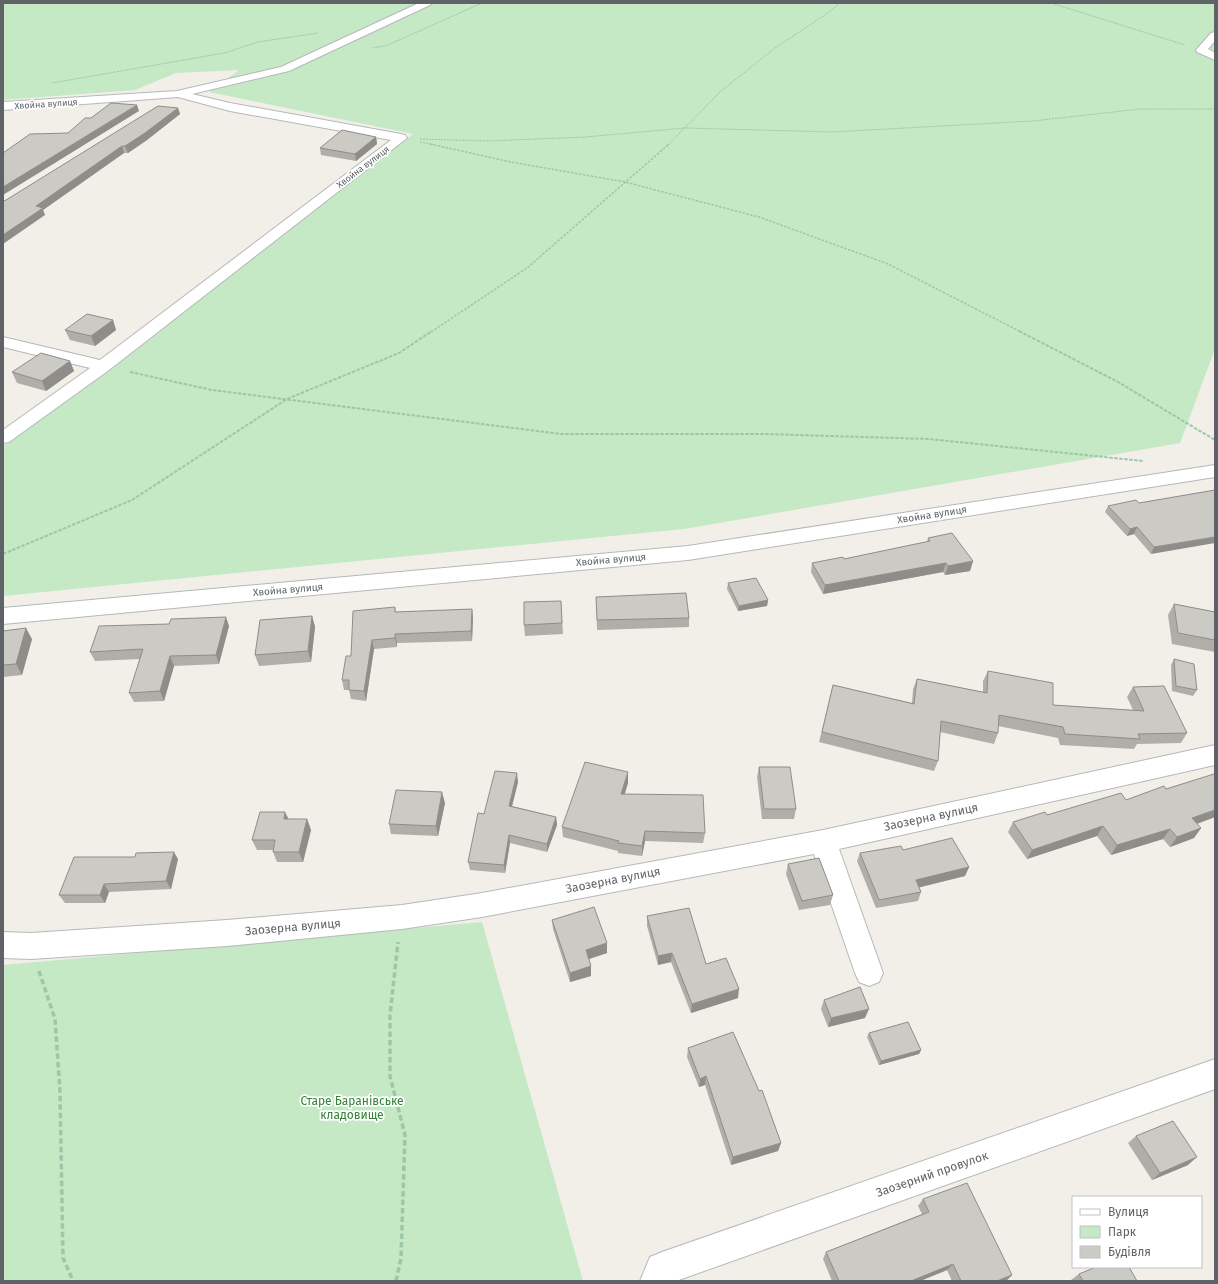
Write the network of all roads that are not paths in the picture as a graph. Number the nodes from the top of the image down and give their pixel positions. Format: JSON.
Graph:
{"nodes":[{"id":1,"x":427,"y":3,"type":"edge"},
{"id":2,"x":1215,"y":35,"type":"edge"},
{"id":3,"x":1215,"y":57,"type":"edge"},
{"id":4,"x":178,"y":94,"type":"junction"},
{"id":5,"x":3,"y":106,"type":"edge"},
{"id":6,"x":158,"y":106,"type":"edge"},
{"id":7,"x":3,"y":342,"type":"edge"},
{"id":8,"x":103,"y":366,"type":"junction"},
{"id":9,"x":3,"y":438,"type":"edge"},
{"id":10,"x":1215,"y":471,"type":"edge"},
{"id":11,"x":3,"y":616,"type":"edge"},
{"id":12,"x":1215,"y":755,"type":"edge"},
{"id":13,"x":823,"y":841,"type":"junction"},
{"id":14,"x":3,"y":945,"type":"edge"},
{"id":15,"x":869,"y":973,"type":"dead end"},
{"id":16,"x":1215,"y":1074,"type":"edge"},
{"id":17,"x":657,"y":1281,"type":"edge"}],
"edges":[{"from":1,"to":4,"type":"street"},
{"from":2,"to":3,"type":"street"},
{"from":4,"to":5,"type":"street","name":"Хвойна вулиця"},
{"from":4,"to":6,"type":"street"},
{"from":4,"to":8,"type":"street","name":"Хвойна вулиця"},
{"from":7,"to":8,"type":"street"},
{"from":8,"to":9,"type":"street","name":"Хвойна вулиця"},
{"from":10,"to":11,"type":"street","name":"Хвойна вулиця"},
{"from":12,"to":13,"type":"street","name":"Заозерна вулиця"},
{"from":13,"to":14,"type":"street","name":"Заозерна вулиця"},
{"from":13,"to":15,"type":"street"},
{"from":16,"to":17,"type":"street","name":"Заозерний провулок"}]}
